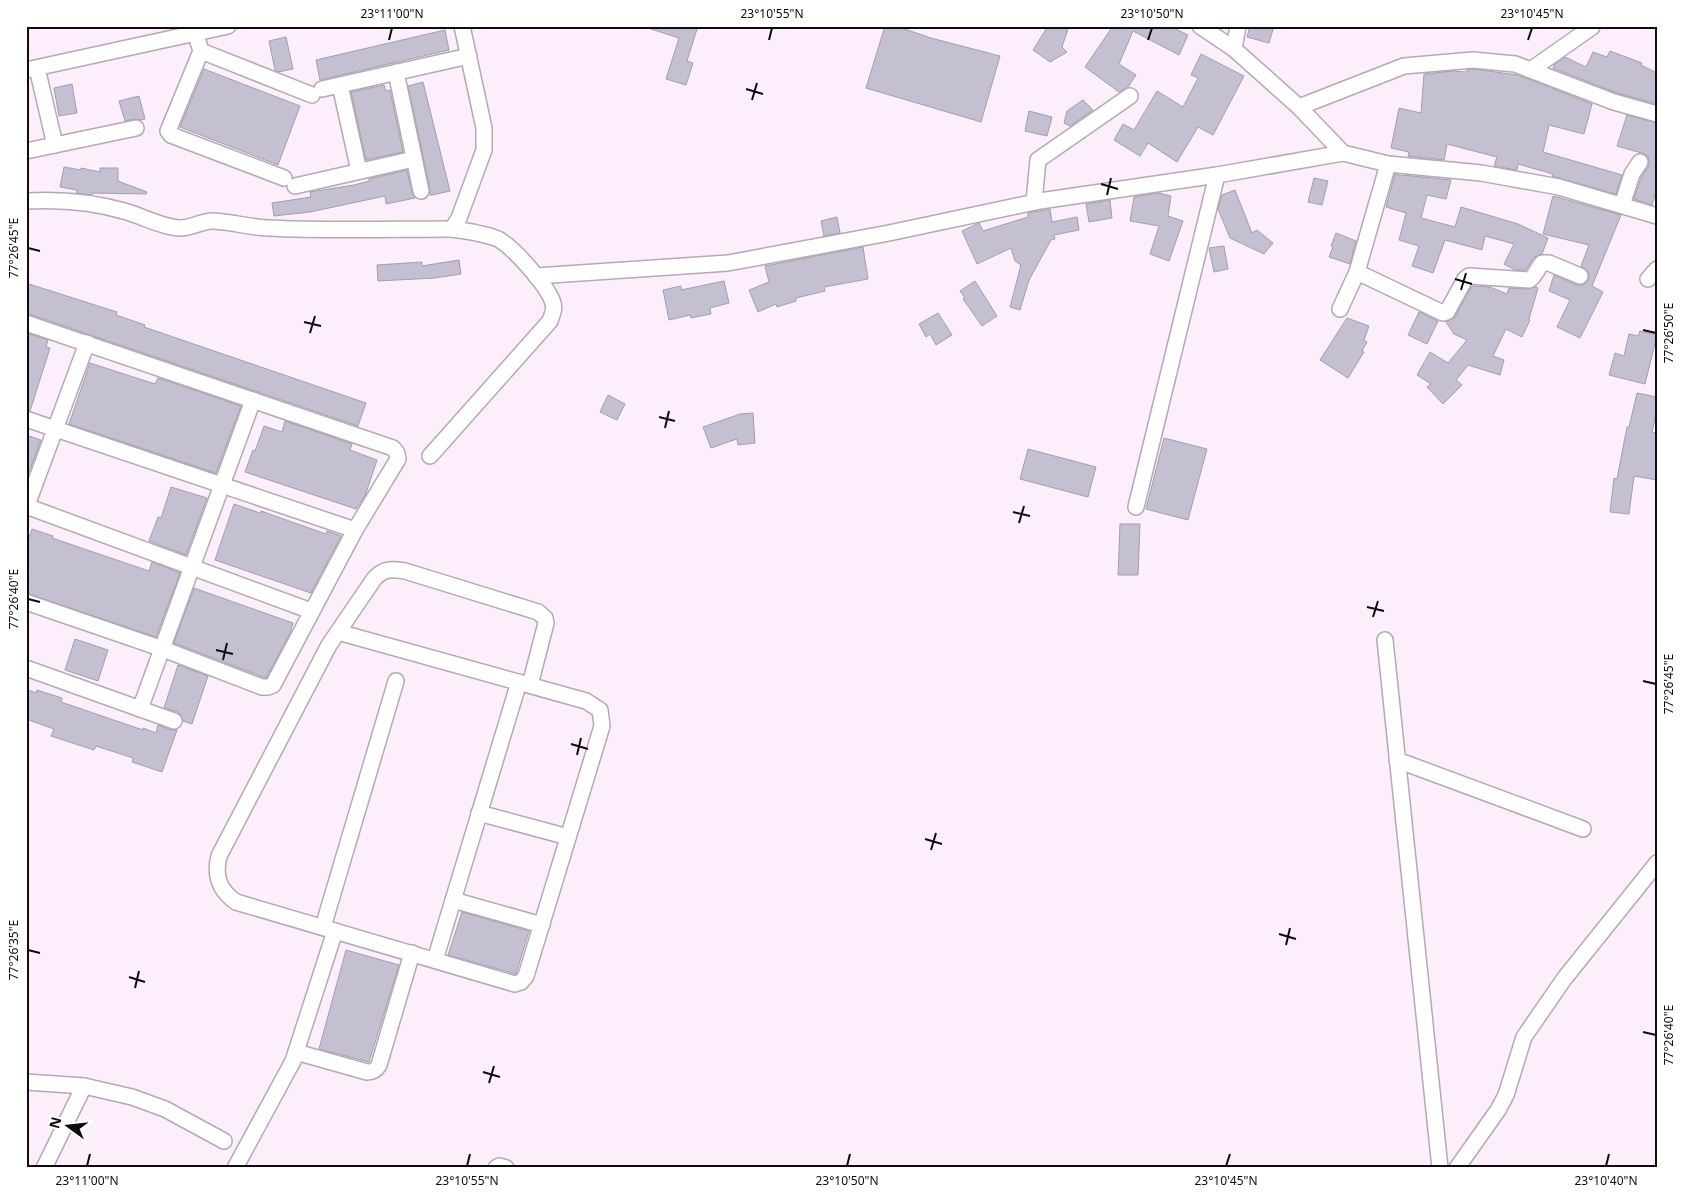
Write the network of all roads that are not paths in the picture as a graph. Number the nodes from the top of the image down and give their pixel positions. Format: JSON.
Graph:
{"nodes":[{"id":1,"x":228,"y":26,"type":"edge"},
{"id":2,"x":462,"y":26,"type":"edge"},
{"id":3,"x":1200,"y":26,"type":"edge"},
{"id":4,"x":1238,"y":26,"type":"edge"},
{"id":5,"x":1592,"y":27,"type":"edge"},
{"id":6,"x":194,"y":30,"type":"edge"},
{"id":7,"x":1234,"y":49,"type":"junction"},
{"id":8,"x":201,"y":51,"type":"junction"},
{"id":9,"x":469,"y":56,"type":"junction"},
{"id":10,"x":31,"y":69,"type":"edge"},
{"id":11,"x":1532,"y":69,"type":"junction"},
{"id":12,"x":396,"y":72,"type":"junction"},
{"id":13,"x":340,"y":85,"type":"junction"},
{"id":14,"x":1130,"y":96,"type":"dead end"},
{"id":15,"x":1299,"y":106,"type":"junction"},
{"id":16,"x":1657,"y":114,"type":"edge"},
{"id":17,"x":136,"y":128,"type":"dead end"},
{"id":18,"x":54,"y":145,"type":"junction"},
{"id":19,"x":26,"y":151,"type":"edge"},
{"id":20,"x":1342,"y":153,"type":"junction"},
{"id":21,"x":414,"y":159,"type":"junction"},
{"id":22,"x":1640,"y":162,"type":"dead end"},
{"id":23,"x":1388,"y":164,"type":"junction"},
{"id":24,"x":359,"y":171,"type":"junction"},
{"id":25,"x":1217,"y":176,"type":"junction"},
{"id":26,"x":421,"y":192,"type":"dead end"},
{"id":27,"x":26,"y":200,"type":"edge"},
{"id":28,"x":1034,"y":202,"type":"junction"},
{"id":29,"x":1622,"y":205,"type":"junction"},
{"id":30,"x":1657,"y":216,"type":"edge"},
{"id":31,"x":452,"y":229,"type":"junction"},
{"id":32,"x":532,"y":271,"type":"junction"},
{"id":33,"x":1357,"y":272,"type":"junction"},
{"id":34,"x":1580,"y":276,"type":"dead end"},
{"id":35,"x":1340,"y":309,"type":"dead end"},
{"id":36,"x":26,"y":323,"type":"edge"},
{"id":37,"x":87,"y":344,"type":"junction"},
{"id":38,"x":253,"y":400,"type":"junction"},
{"id":39,"x":26,"y":419,"type":"edge"},
{"id":40,"x":56,"y":429,"type":"junction"},
{"id":41,"x":430,"y":456,"type":"dead end"},
{"id":42,"x":222,"y":485,"type":"junction"},
{"id":43,"x":26,"y":507,"type":"edge"},
{"id":44,"x":1136,"y":507,"type":"dead end"},
{"id":45,"x":355,"y":530,"type":"junction"},
{"id":46,"x":192,"y":567,"type":"junction"},
{"id":47,"x":26,"y":602,"type":"edge"},
{"id":48,"x":311,"y":611,"type":"junction"},
{"id":49,"x":338,"y":632,"type":"junction"},
{"id":50,"x":1384,"y":640,"type":"dead end"},
{"id":51,"x":163,"y":650,"type":"junction"},
{"id":52,"x":26,"y":668,"type":"edge"},
{"id":53,"x":396,"y":681,"type":"dead end"},
{"id":54,"x":524,"y":684,"type":"junction"},
{"id":55,"x":140,"y":709,"type":"junction"},
{"id":56,"x":174,"y":721,"type":"dead end"},
{"id":57,"x":1397,"y":760,"type":"junction"},
{"id":58,"x":479,"y":813,"type":"junction"},
{"id":59,"x":1583,"y":829,"type":"dead end"},
{"id":60,"x":568,"y":836,"type":"junction"},
{"id":61,"x":1657,"y":863,"type":"edge"},
{"id":62,"x":453,"y":900,"type":"junction"},
{"id":63,"x":542,"y":925,"type":"junction"},
{"id":64,"x":329,"y":929,"type":"junction"},
{"id":65,"x":412,"y":953,"type":"junction"},
{"id":66,"x":435,"y":960,"type":"junction"},
{"id":67,"x":296,"y":1052,"type":"junction"},
{"id":68,"x":26,"y":1082,"type":"edge"},
{"id":69,"x":84,"y":1086,"type":"junction"},
{"id":70,"x":224,"y":1141,"type":"dead end"},
{"id":71,"x":44,"y":1168,"type":"edge"},
{"id":72,"x":235,"y":1168,"type":"edge"},
{"id":73,"x":496,"y":1168,"type":"edge"},
{"id":74,"x":506,"y":1168,"type":"edge"},
{"id":75,"x":1440,"y":1168,"type":"edge"},
{"id":76,"x":1457,"y":1168,"type":"edge"}],
"edges":[{"from":1,"to":6,"type":"street"},
{"from":2,"to":9,"type":"street"},
{"from":3,"to":7,"type":"street"},
{"from":4,"to":7,"type":"street"},
{"from":5,"to":11,"type":"street"},
{"from":6,"to":8,"type":"street"},
{"from":6,"to":10,"type":"street"},
{"from":7,"to":15,"type":"street"},
{"from":8,"to":13,"type":"street"},
{"from":8,"to":24,"type":"street"},
{"from":9,"to":12,"type":"street"},
{"from":9,"to":31,"type":"street"},
{"from":10,"to":18,"type":"street"},
{"from":11,"to":15,"type":"street"},
{"from":11,"to":16,"type":"street"},
{"from":12,"to":13,"type":"street"},
{"from":12,"to":21,"type":"street"},
{"from":13,"to":24,"type":"street"},
{"from":14,"to":28,"type":"street"},
{"from":15,"to":20,"type":"street"},
{"from":17,"to":18,"type":"street"},
{"from":18,"to":19,"type":"street"},
{"from":20,"to":23,"type":"street"},
{"from":20,"to":25,"type":"street"},
{"from":21,"to":24,"type":"street"},
{"from":21,"to":26,"type":"street"},
{"from":22,"to":29,"type":"street"},
{"from":23,"to":29,"type":"street"},
{"from":23,"to":33,"type":"street"},
{"from":25,"to":28,"type":"street"},
{"from":25,"to":44,"type":"street"},
{"from":27,"to":31,"type":"street"},
{"from":28,"to":32,"type":"street"},
{"from":29,"to":30,"type":"street"},
{"from":31,"to":32,"type":"street"},
{"from":32,"to":41,"type":"street"},
{"from":33,"to":34,"type":"street"},
{"from":33,"to":35,"type":"street"},
{"from":36,"to":37,"type":"street"},
{"from":37,"to":38,"type":"street"},
{"from":37,"to":40,"type":"street"},
{"from":38,"to":42,"type":"street"},
{"from":38,"to":45,"type":"street"},
{"from":39,"to":40,"type":"street"},
{"from":40,"to":42,"type":"street"},
{"from":40,"to":43,"type":"street"},
{"from":42,"to":45,"type":"street"},
{"from":42,"to":46,"type":"street"},
{"from":43,"to":46,"type":"street"},
{"from":45,"to":48,"type":"street"},
{"from":46,"to":48,"type":"street"},
{"from":46,"to":51,"type":"street"},
{"from":47,"to":51,"type":"street"},
{"from":48,"to":51,"type":"street"},
{"from":49,"to":54,"type":"street"},
{"from":49,"to":54,"type":"street"},
{"from":49,"to":64,"type":"street"},
{"from":50,"to":57,"type":"street"},
{"from":51,"to":55,"type":"street"},
{"from":52,"to":55,"type":"street"},
{"from":53,"to":64,"type":"street"},
{"from":54,"to":58,"type":"street"},
{"from":54,"to":60,"type":"street"},
{"from":55,"to":56,"type":"street"},
{"from":57,"to":59,"type":"street"},
{"from":57,"to":75,"type":"street"},
{"from":58,"to":60,"type":"street"},
{"from":58,"to":62,"type":"street"},
{"from":60,"to":63,"type":"street"},
{"from":61,"to":76,"type":"street"},
{"from":62,"to":63,"type":"street"},
{"from":62,"to":66,"type":"street"},
{"from":63,"to":66,"type":"street"},
{"from":64,"to":65,"type":"street"},
{"from":64,"to":67,"type":"street"},
{"from":65,"to":66,"type":"street"},
{"from":65,"to":67,"type":"street"},
{"from":67,"to":72,"type":"street"},
{"from":68,"to":69,"type":"street"},
{"from":69,"to":70,"type":"street"},
{"from":69,"to":71,"type":"street"},
{"from":73,"to":74,"type":"street"}]}
